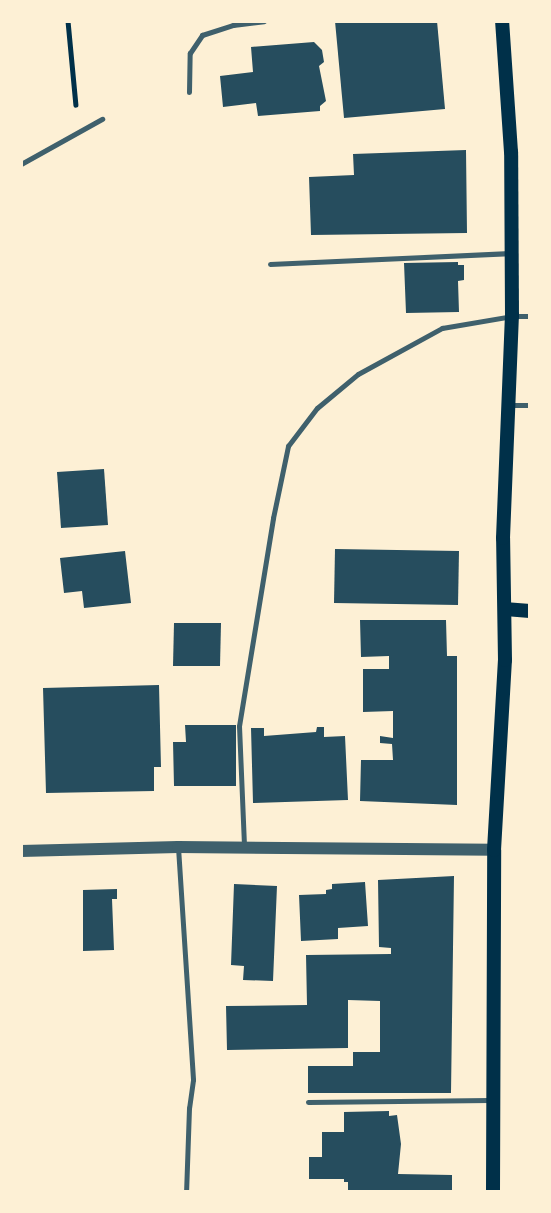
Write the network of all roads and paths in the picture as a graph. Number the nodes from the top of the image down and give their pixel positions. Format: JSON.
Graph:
{"nodes":[{"id":1,"x":68,"y":21,"type":"edge"},
{"id":2,"x":264,"y":21,"type":"edge"},
{"id":3,"x":502,"y":21,"type":"edge"},
{"id":4,"x":189,"y":92,"type":"dead end"},
{"id":5,"x":76,"y":105,"type":"dead end"},
{"id":6,"x":102,"y":119,"type":"dead end"},
{"id":7,"x":21,"y":164,"type":"edge"},
{"id":8,"x":512,"y":253,"type":"junction"},
{"id":9,"x":270,"y":264,"type":"dead end"},
{"id":10,"x":512,"y":316,"type":"junction"},
{"id":11,"x":530,"y":316,"type":"edge"},
{"id":12,"x":507,"y":405,"type":"junction"},
{"id":13,"x":530,"y":405,"type":"edge"},
{"id":14,"x":506,"y":609,"type":"junction"},
{"id":15,"x":530,"y":611,"type":"edge"},
{"id":16,"x":178,"y":847,"type":"junction"},
{"id":17,"x":244,"y":848,"type":"junction"},
{"id":18,"x":21,"y":850,"type":"edge"},
{"id":19,"x":494,"y":850,"type":"junction"},
{"id":20,"x":493,"y":1100,"type":"junction"},
{"id":21,"x":308,"y":1102,"type":"dead end"},
{"id":22,"x":186,"y":1192,"type":"edge"},
{"id":23,"x":493,"y":1192,"type":"edge"}],
"edges":[{"from":1,"to":5,"type":"path"},
{"from":2,"to":4,"type":"lane"},
{"from":3,"to":8,"type":"main road"},
{"from":6,"to":7,"type":"lane"},
{"from":8,"to":9,"type":"lane"},
{"from":8,"to":10,"type":"main road"},
{"from":10,"to":11,"type":"lane"},
{"from":10,"to":12,"type":"main road"},
{"from":10,"to":17,"type":"lane"},
{"from":12,"to":13,"type":"lane"},
{"from":12,"to":14,"type":"main road"},
{"from":14,"to":15,"type":"main road"},
{"from":14,"to":19,"type":"main road"},
{"from":16,"to":17,"type":"street"},
{"from":16,"to":18,"type":"street"},
{"from":16,"to":22,"type":"lane"},
{"from":17,"to":19,"type":"street"},
{"from":19,"to":20,"type":"main road"},
{"from":20,"to":21,"type":"lane"},
{"from":20,"to":23,"type":"main road"}]}
